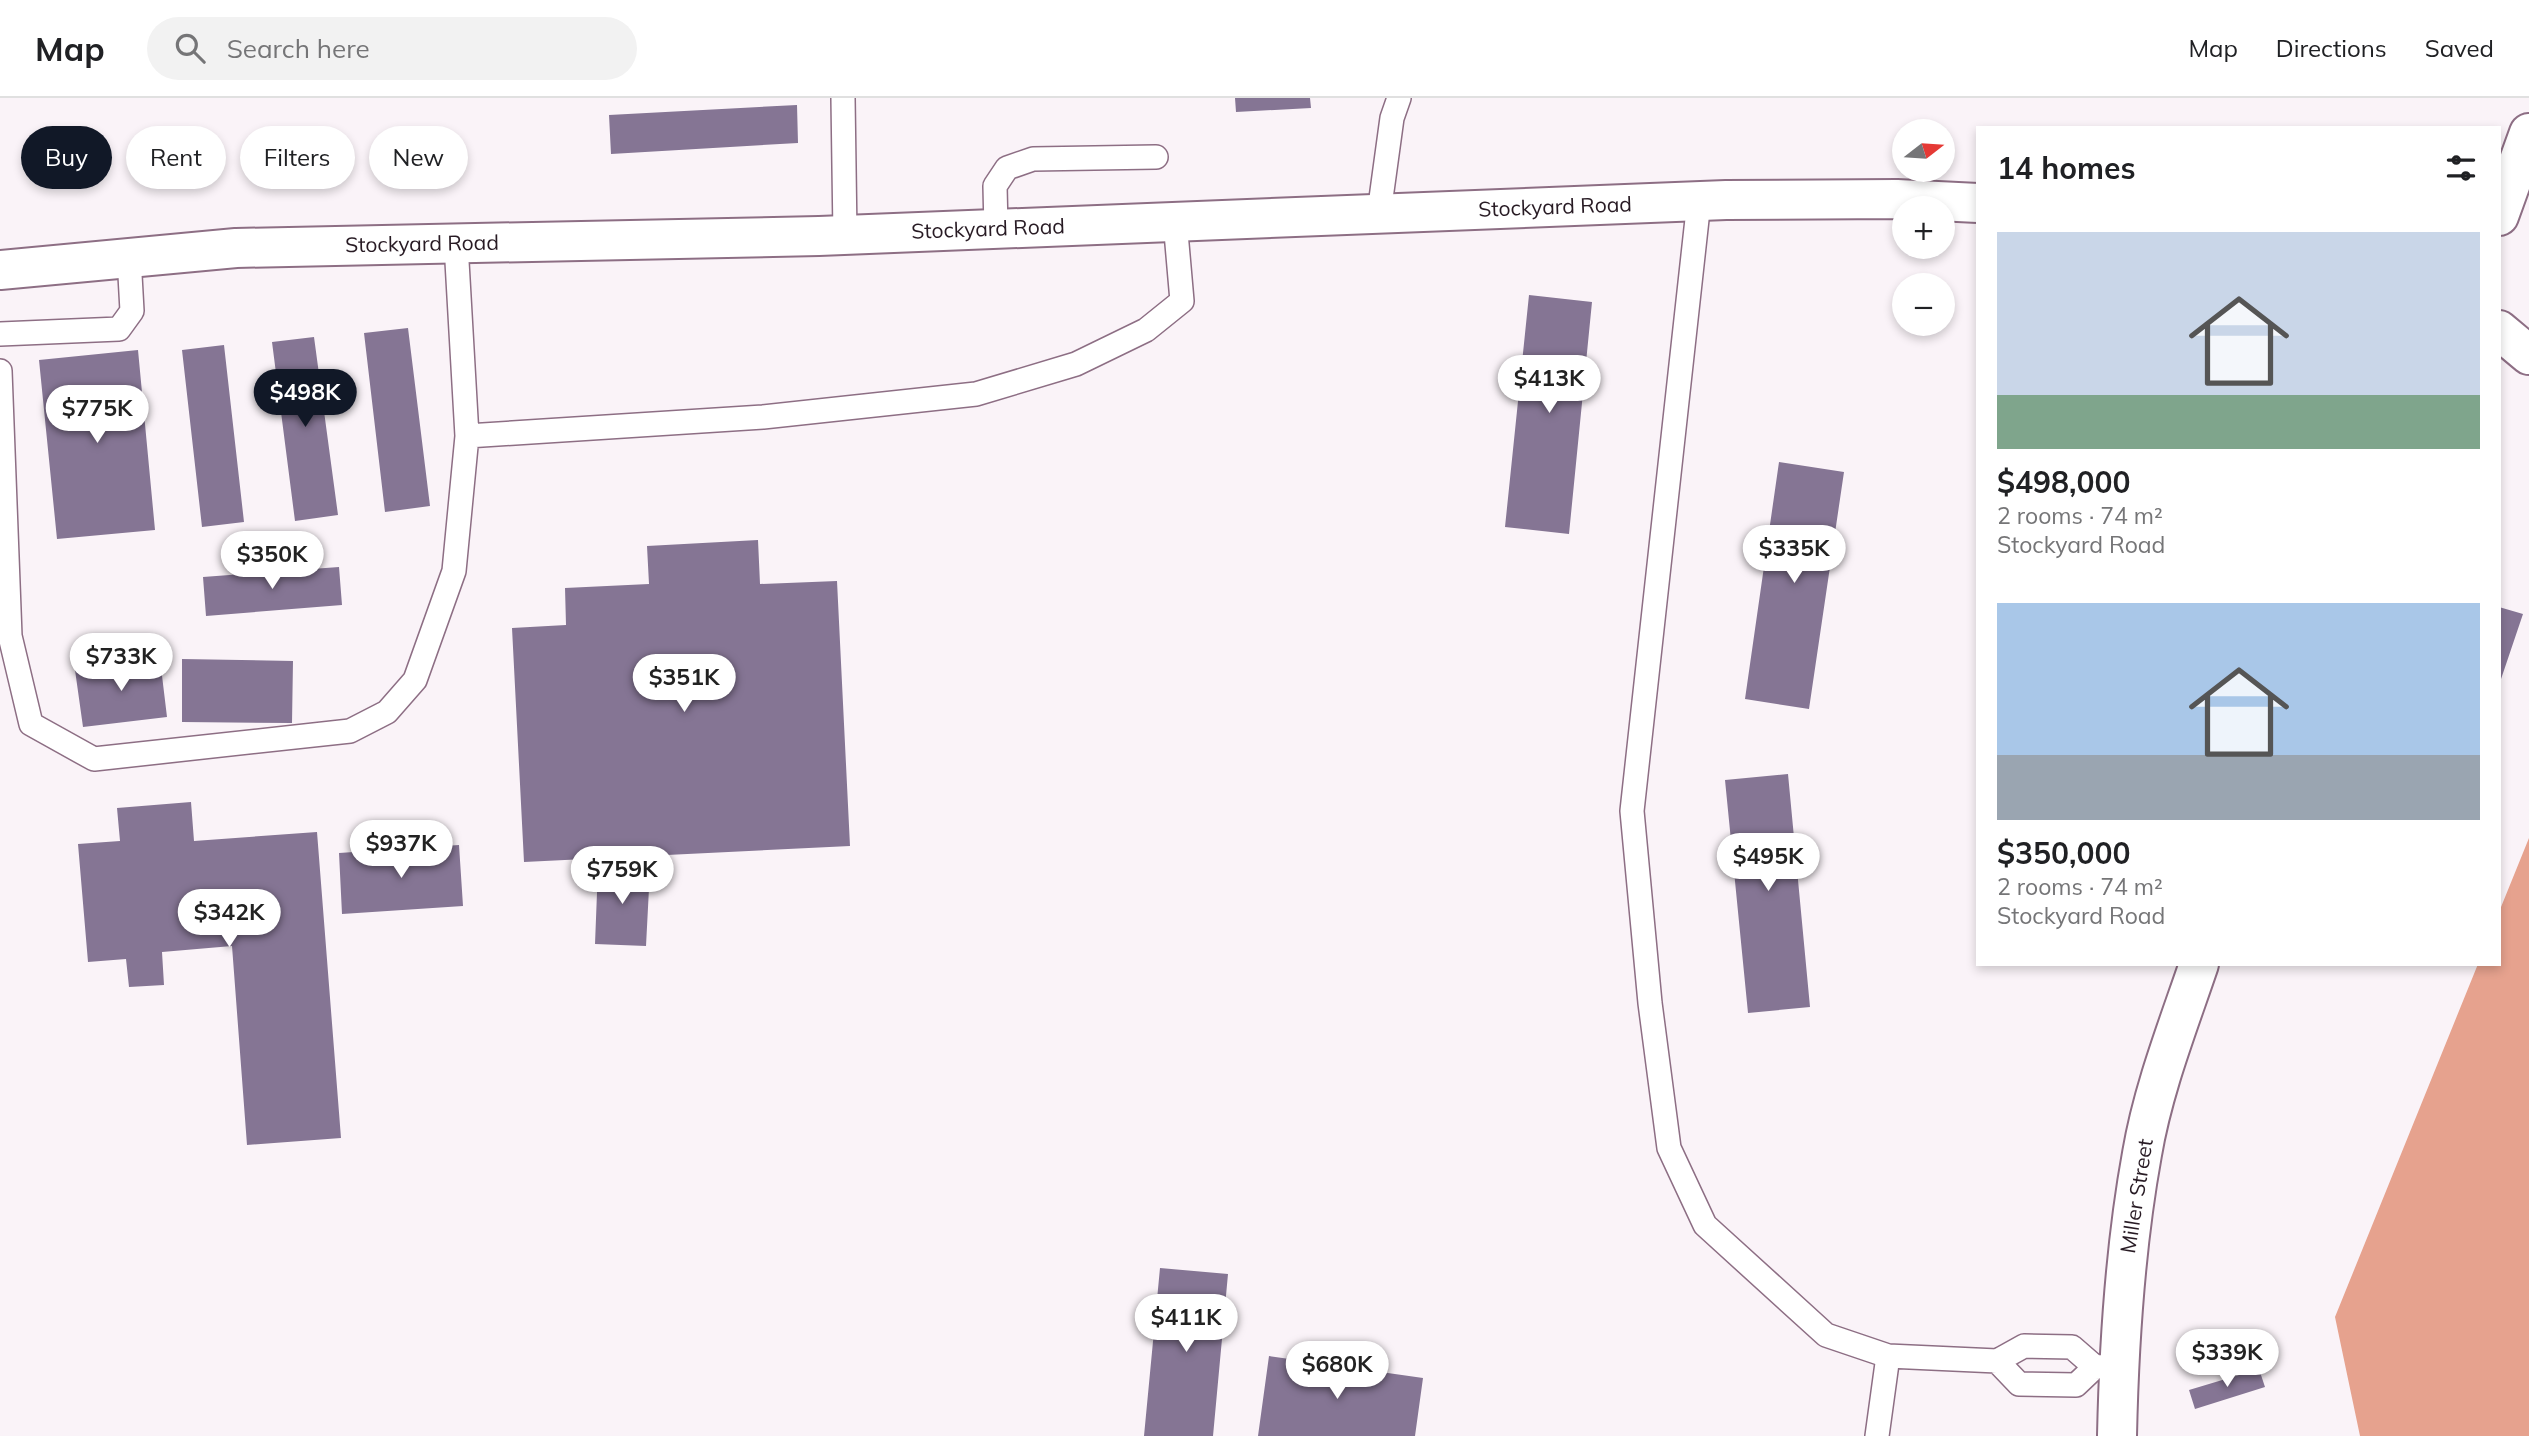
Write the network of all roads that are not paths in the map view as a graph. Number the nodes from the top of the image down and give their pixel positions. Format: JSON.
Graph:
{"nodes":[{"id":1,"x":843,"y":98,"type":"edge"},
{"id":2,"x":1399,"y":98,"type":"edge"},
{"id":3,"x":2529,"y":133,"type":"edge"},
{"id":4,"x":1156,"y":157,"type":"dead end"},
{"id":5,"x":1699,"y":201,"type":"junction"},
{"id":6,"x":1976,"y":203,"type":"edge"},
{"id":7,"x":2501,"y":210,"type":"edge"},
{"id":8,"x":1380,"y":213,"type":"junction"},
{"id":9,"x":1175,"y":221,"type":"junction"},
{"id":10,"x":996,"y":229,"type":"junction"},
{"id":11,"x":845,"y":235,"type":"junction"},
{"id":12,"x":456,"y":244,"type":"junction"},
{"id":13,"x":130,"y":257,"type":"junction"},
{"id":14,"x":0,"y":270,"type":"edge"},
{"id":15,"x":2501,"y":332,"type":"edge"},
{"id":16,"x":0,"y":334,"type":"edge"},
{"id":17,"x":2529,"y":355,"type":"edge"},
{"id":18,"x":0,"y":371,"type":"edge"},
{"id":19,"x":467,"y":436,"type":"junction"},
{"id":20,"x":2198,"y":966,"type":"edge"},
{"id":21,"x":1888,"y":1356,"type":"junction"},
{"id":22,"x":1997,"y":1361,"type":"junction"},
{"id":23,"x":2107,"y":1367,"type":"junction"},
{"id":24,"x":1877,"y":1436,"type":"edge"},
{"id":25,"x":2117,"y":1436,"type":"edge"}],
"edges":[{"from":1,"to":11,"type":"lane"},
{"from":2,"to":8,"type":"lane"},
{"from":3,"to":7,"type":"street"},
{"from":4,"to":10,"type":"lane"},
{"from":5,"to":6,"type":"street","name":"Stockyard Road"},
{"from":5,"to":8,"type":"street","name":"Stockyard Road"},
{"from":5,"to":21,"type":"lane"},
{"from":8,"to":9,"type":"street","name":"Stockyard Road"},
{"from":9,"to":10,"type":"street","name":"Stockyard Road"},
{"from":9,"to":19,"type":"lane"},
{"from":10,"to":11,"type":"street","name":"Stockyard Road"},
{"from":11,"to":12,"type":"street","name":"Stockyard Road"},
{"from":12,"to":13,"type":"street","name":"Stockyard Road"},
{"from":12,"to":19,"type":"lane"},
{"from":13,"to":14,"type":"street","name":"Stockyard Road"},
{"from":13,"to":16,"type":"lane"},
{"from":15,"to":17,"type":"street"},
{"from":18,"to":19,"type":"lane"},
{"from":20,"to":23,"type":"street","name":"Miller Street"},
{"from":21,"to":22,"type":"lane"},
{"from":21,"to":24,"type":"lane"},
{"from":22,"to":23,"type":"lane"},
{"from":22,"to":23,"type":"lane"},
{"from":23,"to":25,"type":"street","name":"Miller Street"}]}
